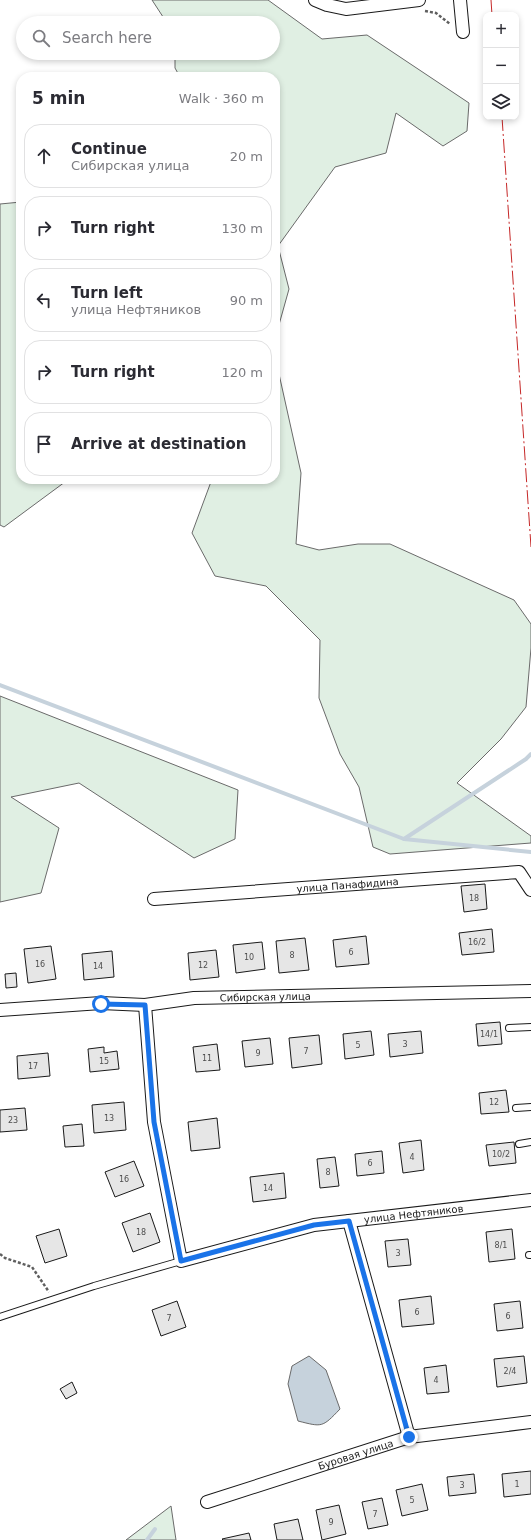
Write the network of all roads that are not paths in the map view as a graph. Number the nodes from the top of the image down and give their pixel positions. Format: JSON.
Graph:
{"nodes":[{"id":1,"x":315,"y":0,"type":"edge"},
{"id":2,"x":419,"y":0,"type":"edge"},
{"id":3,"x":460,"y":0,"type":"edge"},
{"id":4,"x":463,"y":32,"type":"dead end"},
{"id":5,"x":531,"y":890,"type":"edge"},
{"id":6,"x":154,"y":899,"type":"dead end"},
{"id":7,"x":531,"y":991,"type":"edge"},
{"id":8,"x":145,"y":1005,"type":"junction"},
{"id":9,"x":0,"y":1010,"type":"edge"},
{"id":10,"x":531,"y":1026,"type":"edge"},
{"id":11,"x":508,"y":1028,"type":"dead end"},
{"id":12,"x":531,"y":1107,"type":"edge"},
{"id":13,"x":516,"y":1108,"type":"dead end"},
{"id":14,"x":531,"y":1142,"type":"edge"},
{"id":15,"x":519,"y":1144,"type":"dead end"},
{"id":16,"x":531,"y":1200,"type":"edge"},
{"id":17,"x":349,"y":1221,"type":"junction"},
{"id":18,"x":181,"y":1261,"type":"junction"},
{"id":19,"x":0,"y":1317,"type":"edge"},
{"id":20,"x":531,"y":1422,"type":"edge"},
{"id":21,"x":409,"y":1437,"type":"junction"},
{"id":22,"x":207,"y":1502,"type":"dead end"}],
"edges":[{"from":1,"to":2,"type":"street"},
{"from":3,"to":4,"type":"street"},
{"from":5,"to":6,"type":"street","name":"улица Панафидина"},
{"from":7,"to":8,"type":"street","name":"Сибирская улица"},
{"from":8,"to":9,"type":"street","name":"Сибирская улица"},
{"from":8,"to":18,"type":"street"},
{"from":10,"to":11,"type":"lane"},
{"from":12,"to":13,"type":"lane"},
{"from":14,"to":15,"type":"lane"},
{"from":16,"to":17,"type":"street","name":"улица Нефтяников"},
{"from":17,"to":18,"type":"street","name":"улица Нефтяников"},
{"from":17,"to":21,"type":"street"},
{"from":18,"to":19,"type":"lane"},
{"from":20,"to":21,"type":"street","name":"Буровая улица"},
{"from":21,"to":22,"type":"street","name":"Буровая улица"}]}
